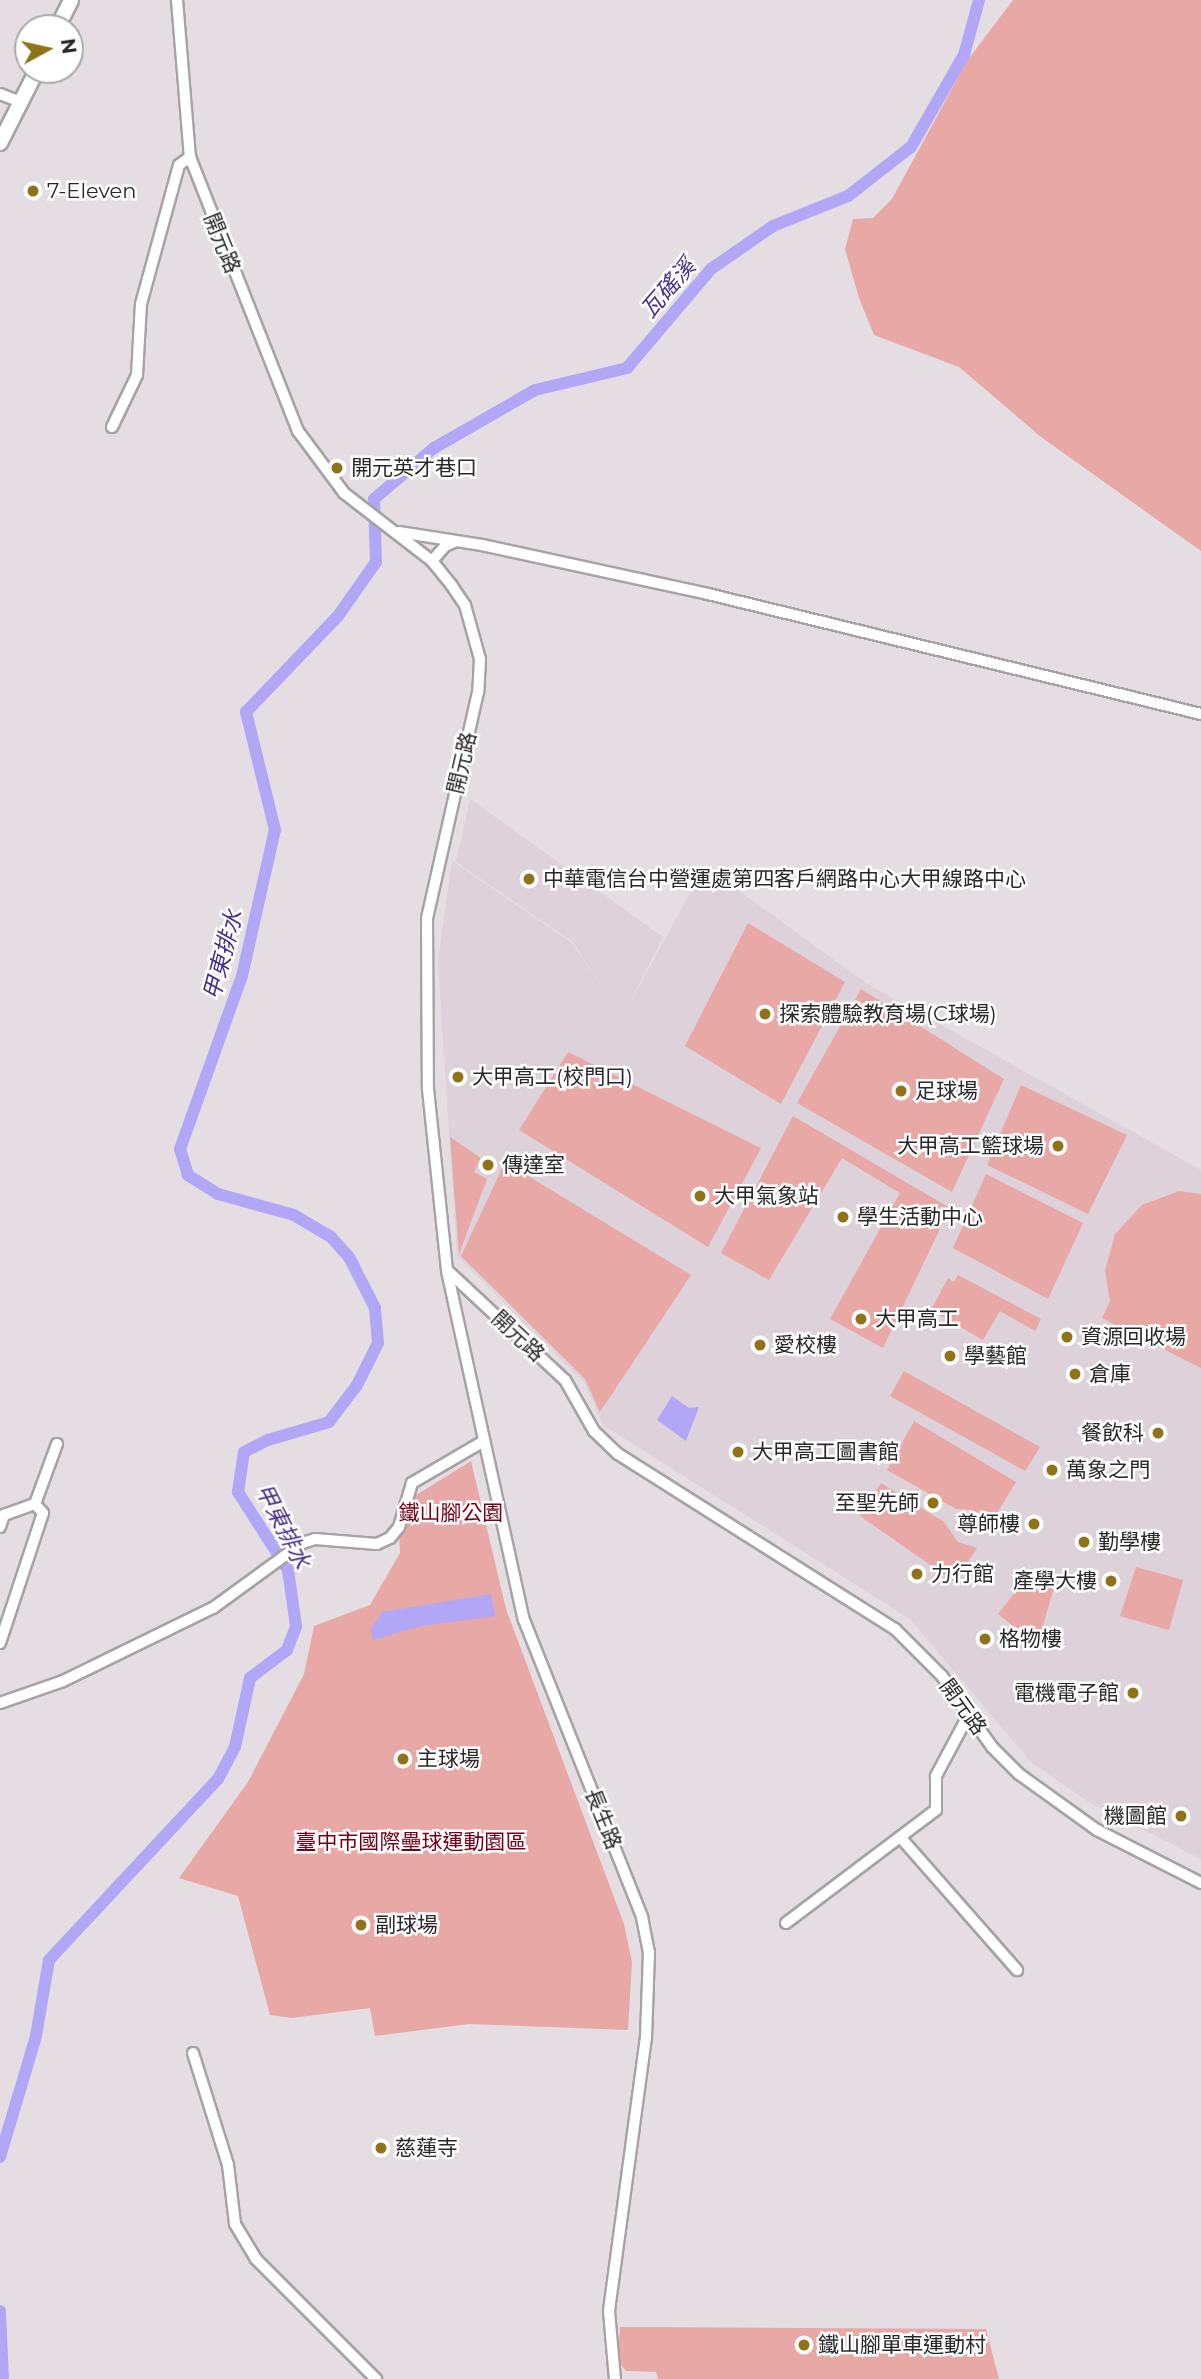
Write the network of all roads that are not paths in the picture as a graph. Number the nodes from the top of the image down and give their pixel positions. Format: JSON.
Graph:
{"nodes":[{"id":1,"x":177,"y":0,"type":"edge"},
{"id":2,"x":30,"y":84,"type":"edge"},
{"id":3,"x":0,"y":94,"type":"edge"},
{"id":4,"x":21,"y":102,"type":"junction"},
{"id":5,"x":0,"y":143,"type":"edge"},
{"id":6,"x":190,"y":157,"type":"junction"},
{"id":7,"x":112,"y":427,"type":"dead end"},
{"id":8,"x":395,"y":531,"type":"junction"},
{"id":9,"x":456,"y":541,"type":"junction"},
{"id":10,"x":432,"y":561,"type":"junction"},
{"id":11,"x":1201,"y":714,"type":"edge"},
{"id":12,"x":447,"y":1271,"type":"junction"},
{"id":13,"x":484,"y":1441,"type":"junction"},
{"id":14,"x":57,"y":1444,"type":"dead end"},
{"id":15,"x":36,"y":1504,"type":"junction"},
{"id":16,"x":0,"y":1527,"type":"edge"},
{"id":17,"x":0,"y":1643,"type":"edge"},
{"id":18,"x":0,"y":1703,"type":"edge"},
{"id":19,"x":969,"y":1714,"type":"junction"},
{"id":20,"x":901,"y":1838,"type":"junction"},
{"id":21,"x":1201,"y":1884,"type":"edge"},
{"id":22,"x":786,"y":1923,"type":"dead end"},
{"id":23,"x":1017,"y":1970,"type":"dead end"},
{"id":24,"x":193,"y":2053,"type":"dead end"},
{"id":25,"x":376,"y":2379,"type":"edge"},
{"id":26,"x":615,"y":2379,"type":"edge"}],
"edges":[{"from":1,"to":6,"type":"street","name":"開元路"},
{"from":2,"to":4,"type":"main road"},
{"from":3,"to":4,"type":"street"},
{"from":4,"to":5,"type":"main road"},
{"from":6,"to":7,"type":"street"},
{"from":6,"to":8,"type":"street","name":"開元路"},
{"from":8,"to":9,"type":"street"},
{"from":8,"to":10,"type":"street","name":"開元路"},
{"from":9,"to":10,"type":"street"},
{"from":9,"to":11,"type":"street"},
{"from":10,"to":12,"type":"street","name":"開元路"},
{"from":12,"to":13,"type":"street","name":"長生路"},
{"from":12,"to":19,"type":"street","name":"開元路"},
{"from":13,"to":18,"type":"street"},
{"from":13,"to":26,"type":"street","name":"長生路"},
{"from":14,"to":15,"type":"street"},
{"from":15,"to":16,"type":"street"},
{"from":15,"to":17,"type":"street"},
{"from":19,"to":20,"type":"street"},
{"from":19,"to":21,"type":"street","name":"開元路"},
{"from":20,"to":22,"type":"street"},
{"from":20,"to":23,"type":"street"},
{"from":24,"to":25,"type":"street"}]}
